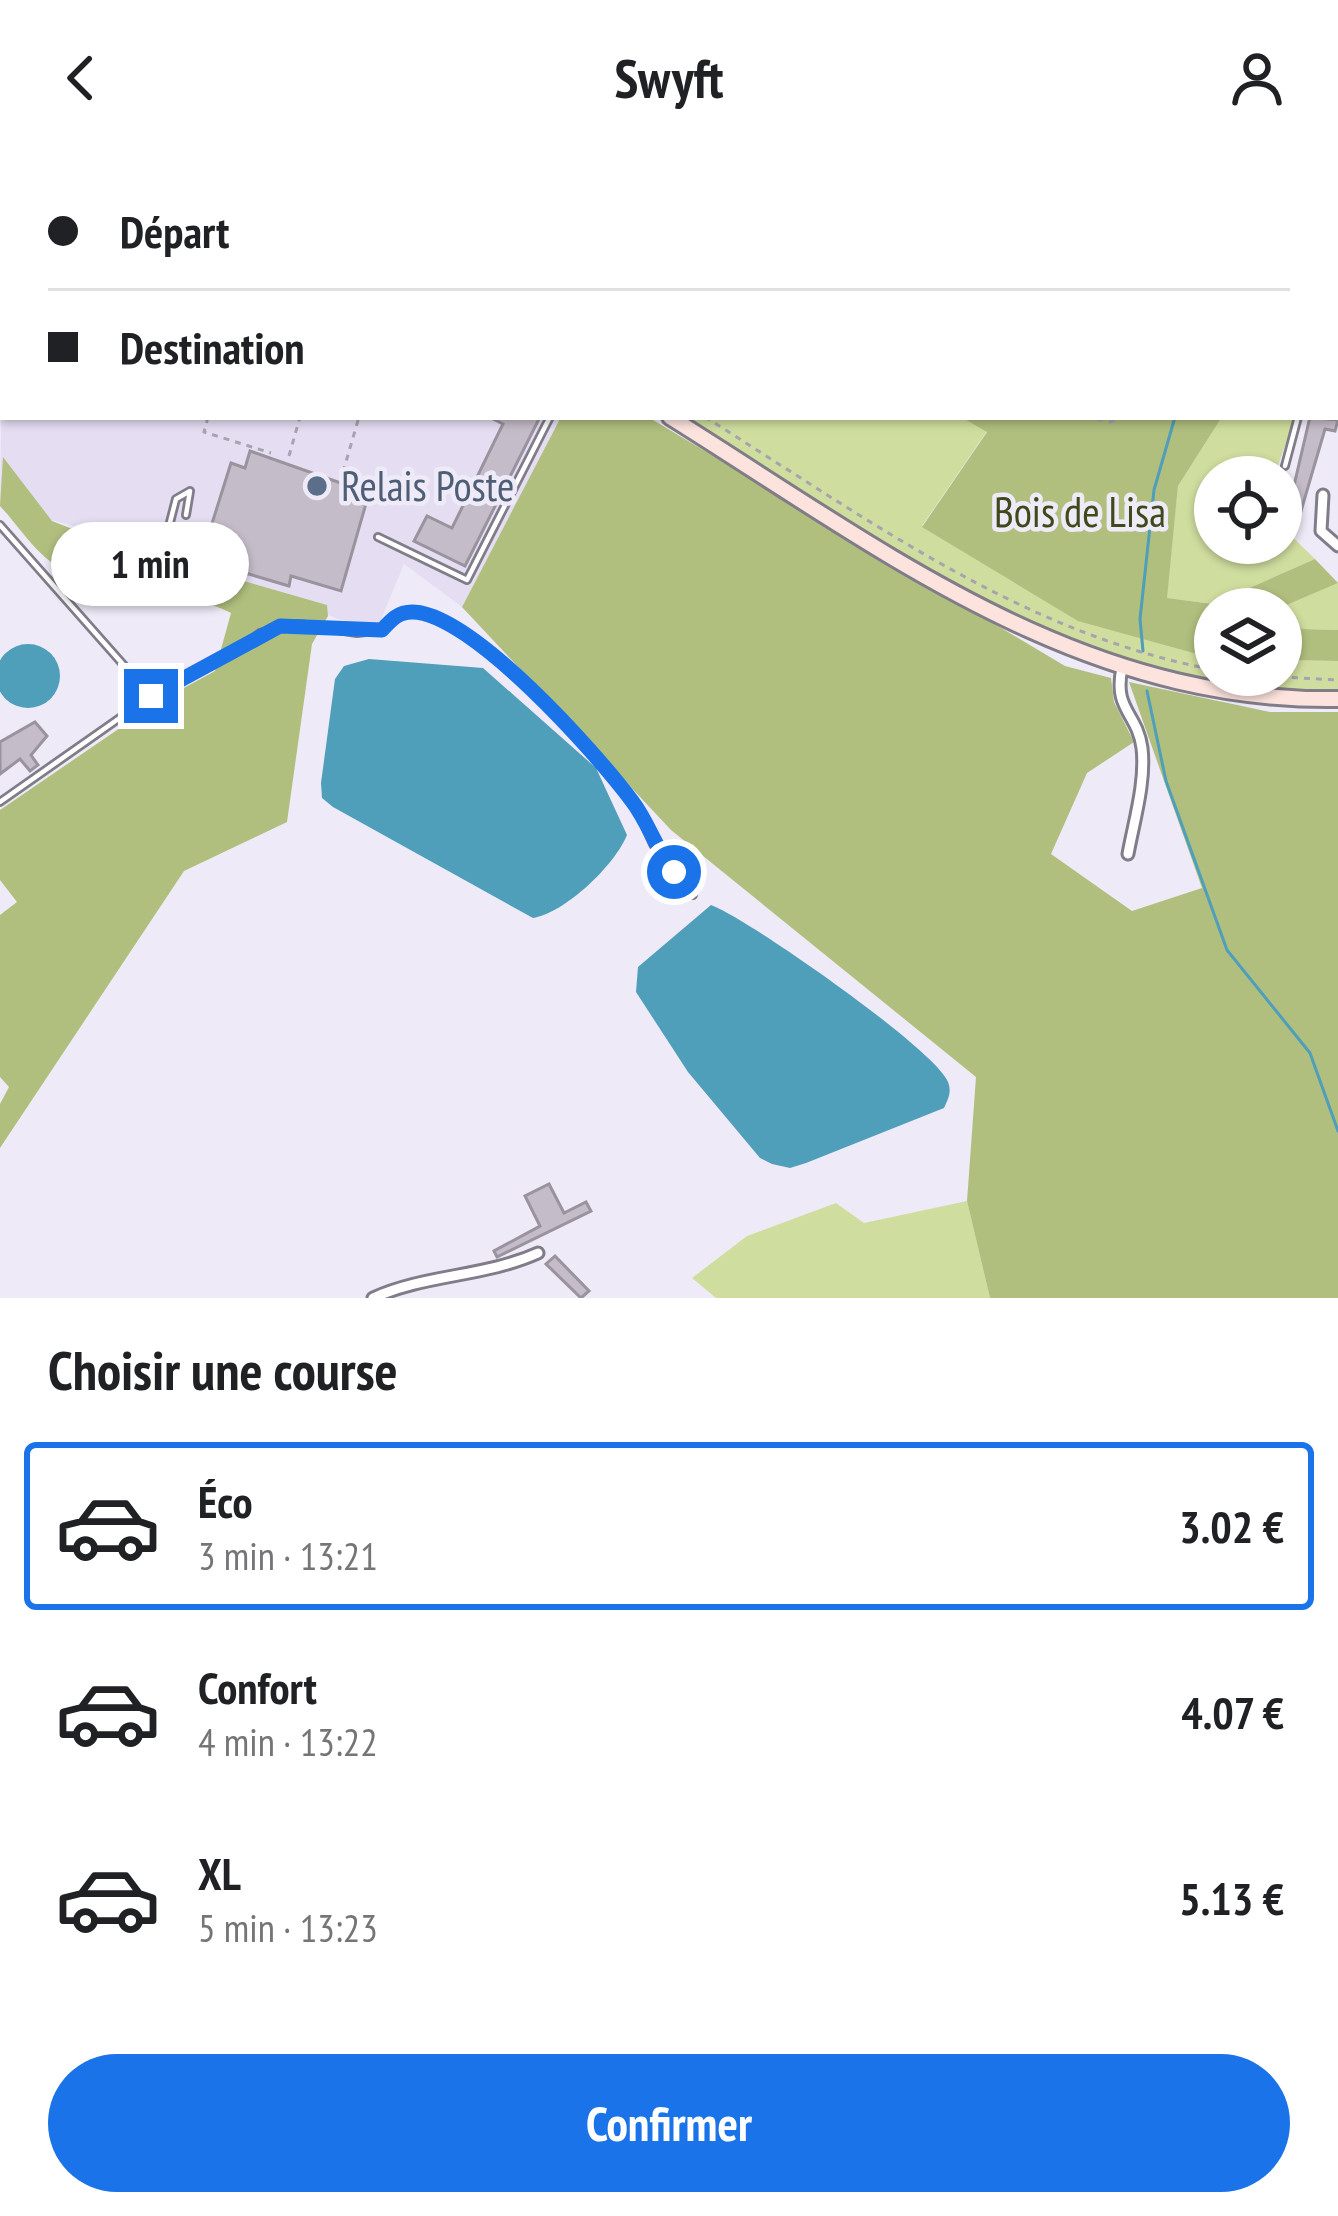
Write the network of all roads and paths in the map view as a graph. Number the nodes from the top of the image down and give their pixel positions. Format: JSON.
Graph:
{"nodes":[{"id":1,"x":207,"y":420,"type":"edge"},
{"id":2,"x":300,"y":420,"type":"edge"},
{"id":3,"x":358,"y":420,"type":"edge"},
{"id":4,"x":548,"y":420,"type":"edge"},
{"id":5,"x":675,"y":420,"type":"edge"},
{"id":6,"x":710,"y":420,"type":"edge"},
{"id":7,"x":1297,"y":420,"type":"edge"},
{"id":8,"x":272,"y":453,"type":"dead end"},
{"id":9,"x":289,"y":456,"type":"dead end"},
{"id":10,"x":1288,"y":456,"type":"edge"},
{"id":11,"x":343,"y":472,"type":"dead end"},
{"id":12,"x":1323,"y":495,"type":"dead end"},
{"id":13,"x":186,"y":515,"type":"dead end"},
{"id":14,"x":0,"y":525,"type":"edge"},
{"id":15,"x":182,"y":527,"type":"dead end"},
{"id":16,"x":378,"y":537,"type":"dead end"},
{"id":17,"x":1338,"y":546,"type":"edge"},
{"id":18,"x":1194,"y":664,"type":"edge"},
{"id":19,"x":1122,"y":668,"type":"junction"},
{"id":20,"x":1302,"y":678,"type":"edge"},
{"id":21,"x":1338,"y":680,"type":"edge"},
{"id":22,"x":151,"y":696,"type":"junction"},
{"id":23,"x":1338,"y":699,"type":"edge"},
{"id":24,"x":0,"y":802,"type":"edge"},
{"id":25,"x":1128,"y":854,"type":"dead end"},
{"id":26,"x":693,"y":895,"type":"dead end"},
{"id":27,"x":538,"y":1253,"type":"dead end"},
{"id":28,"x":373,"y":1298,"type":"edge"}],
"edges":[{"from":1,"to":8,"type":"path"},
{"from":2,"to":9,"type":"path"},
{"from":3,"to":11,"type":"path"},
{"from":4,"to":16,"type":"lane"},
{"from":5,"to":19,"type":"main road"},
{"from":6,"to":18,"type":"path"},
{"from":7,"to":10,"type":"lane"},
{"from":12,"to":17,"type":"street"},
{"from":13,"to":15,"type":"lane"},
{"from":14,"to":22,"type":"lane"},
{"from":19,"to":23,"type":"main road"},
{"from":19,"to":25,"type":"street"},
{"from":20,"to":21,"type":"path"},
{"from":22,"to":24,"type":"lane"},
{"from":22,"to":26,"type":"lane"},
{"from":27,"to":28,"type":"street"}]}
